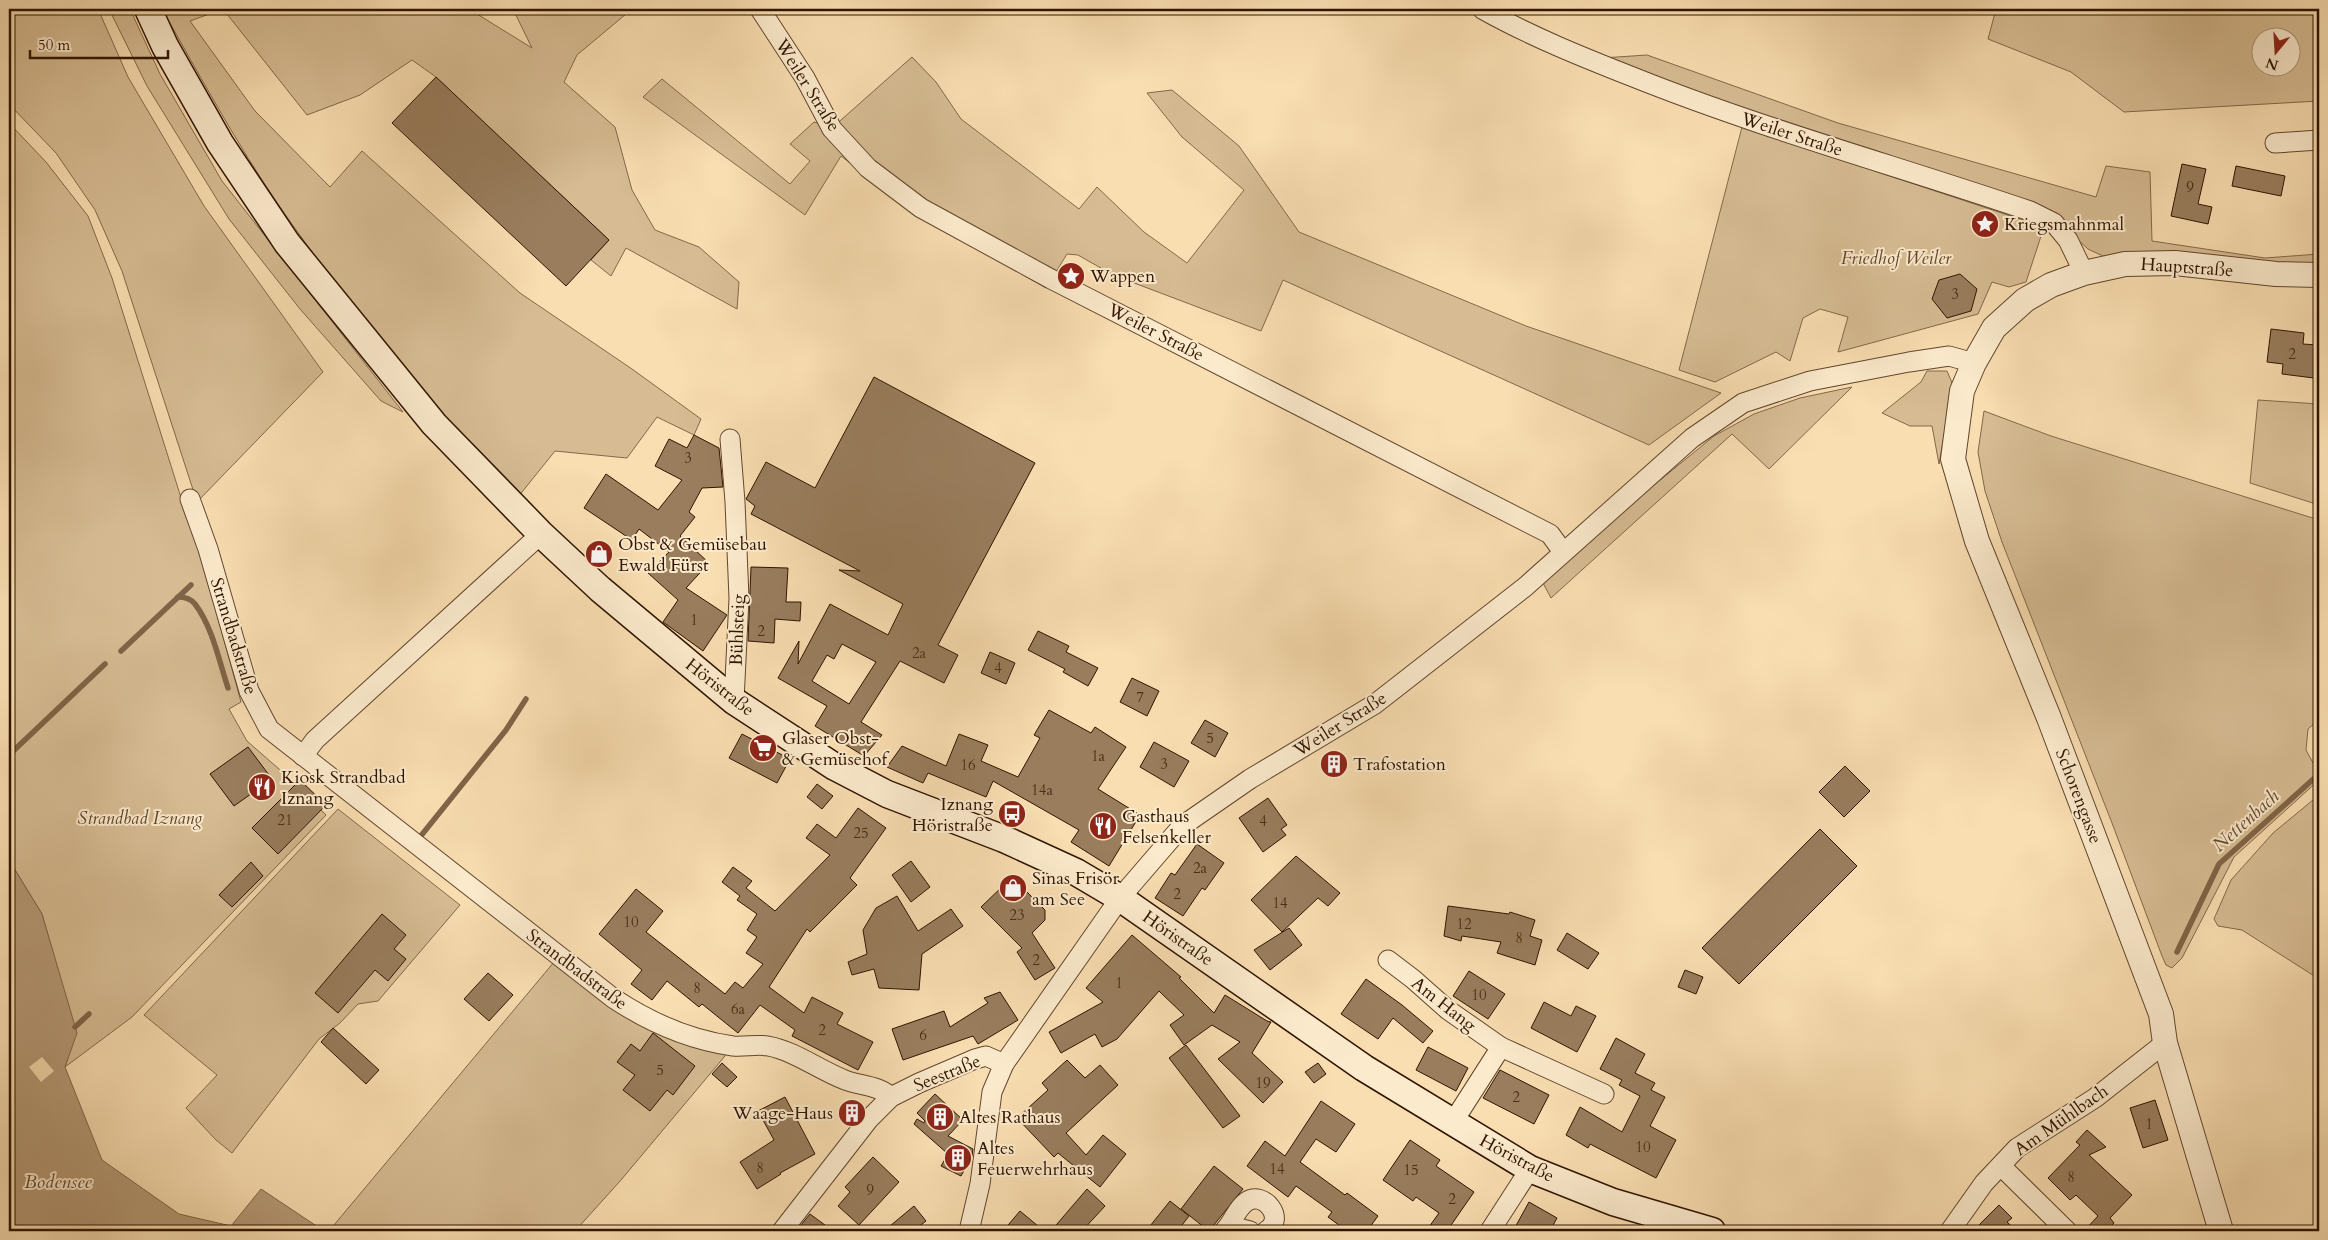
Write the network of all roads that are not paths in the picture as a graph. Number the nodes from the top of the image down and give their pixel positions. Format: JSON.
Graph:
{"nodes":[{"id":1,"x":148,"y":9,"type":"edge"},
{"id":2,"x":760,"y":9,"type":"edge"},
{"id":3,"x":1482,"y":9,"type":"edge"},
{"id":4,"x":2319,"y":140,"type":"edge"},
{"id":5,"x":2276,"y":143,"type":"dead end"},
{"id":6,"x":2084,"y":273,"type":"junction"},
{"id":7,"x":2319,"y":275,"type":"edge"},
{"id":8,"x":1974,"y":363,"type":"junction"},
{"id":9,"x":730,"y":439,"type":"dead end"},
{"id":10,"x":190,"y":499,"type":"dead end"},
{"id":11,"x":541,"y":534,"type":"junction"},
{"id":12,"x":1563,"y":552,"type":"junction"},
{"id":13,"x":734,"y":701,"type":"junction"},
{"id":14,"x":303,"y":756,"type":"junction"},
{"id":15,"x":1120,"y":898,"type":"junction"},
{"id":16,"x":1388,"y":960,"type":"dead end"},
{"id":17,"x":2165,"y":1043,"type":"junction"},
{"id":18,"x":1501,"y":1047,"type":"junction"},
{"id":19,"x":1004,"y":1064,"type":"junction"},
{"id":20,"x":1604,"y":1094,"type":"dead end"},
{"id":21,"x":891,"y":1098,"type":"junction"},
{"id":22,"x":1453,"y":1122,"type":"junction"},
{"id":23,"x":2001,"y":1166,"type":"junction"},
{"id":24,"x":1530,"y":1169,"type":"junction"},
{"id":25,"x":1227,"y":1228,"type":"edge"},
{"id":26,"x":782,"y":1231,"type":"edge"},
{"id":27,"x":969,"y":1231,"type":"edge"},
{"id":28,"x":1250,"y":1231,"type":"edge"},
{"id":29,"x":1266,"y":1231,"type":"edge"},
{"id":30,"x":1490,"y":1231,"type":"edge"},
{"id":31,"x":1712,"y":1231,"type":"edge"},
{"id":32,"x":1950,"y":1231,"type":"edge"},
{"id":33,"x":2066,"y":1231,"type":"edge"},
{"id":34,"x":2221,"y":1231,"type":"edge"}],
"edges":[{"from":1,"to":11,"type":"main road","name":"Höristraße"},
{"from":2,"to":12,"type":"street","name":"Weiler Straße"},
{"from":3,"to":6,"type":"street","name":"Weiler Straße"},
{"from":4,"to":5,"type":"street"},
{"from":6,"to":7,"type":"street","name":"Hauptstraße"},
{"from":6,"to":8,"type":"street","name":"Hauptstraße"},
{"from":8,"to":12,"type":"street","name":"Weiler Straße"},
{"from":8,"to":17,"type":"street","name":"Schorengasse"},
{"from":9,"to":13,"type":"street","name":"Bühlsteig"},
{"from":10,"to":14,"type":"street","name":"Strandbadstraße"},
{"from":11,"to":13,"type":"main road","name":"Höristraße"},
{"from":11,"to":14,"type":"street"},
{"from":12,"to":15,"type":"street","name":"Weiler Straße"},
{"from":13,"to":15,"type":"main road","name":"Höristraße"},
{"from":14,"to":21,"type":"street","name":"Strandbadstraße"},
{"from":15,"to":19,"type":"street","name":"Seestraße"},
{"from":15,"to":22,"type":"main road","name":"Höristraße"},
{"from":16,"to":18,"type":"street","name":"Am Hang"},
{"from":17,"to":23,"type":"street","name":"Am Mühlbach"},
{"from":17,"to":34,"type":"street","name":"Schorengasse"},
{"from":18,"to":20,"type":"street","name":"Am Hang"},
{"from":18,"to":22,"type":"street"},
{"from":19,"to":21,"type":"street","name":"Seestraße"},
{"from":19,"to":27,"type":"street"},
{"from":21,"to":26,"type":"street","name":"Seestraße"},
{"from":22,"to":24,"type":"main road","name":"Höristraße"},
{"from":23,"to":32,"type":"street","name":"Am Mühlbach"},
{"from":23,"to":33,"type":"street"},
{"from":24,"to":30,"type":"street"},
{"from":24,"to":31,"type":"main road","name":"Höristraße"},
{"from":25,"to":28,"type":"street"},
{"from":25,"to":29,"type":"street"}]}
